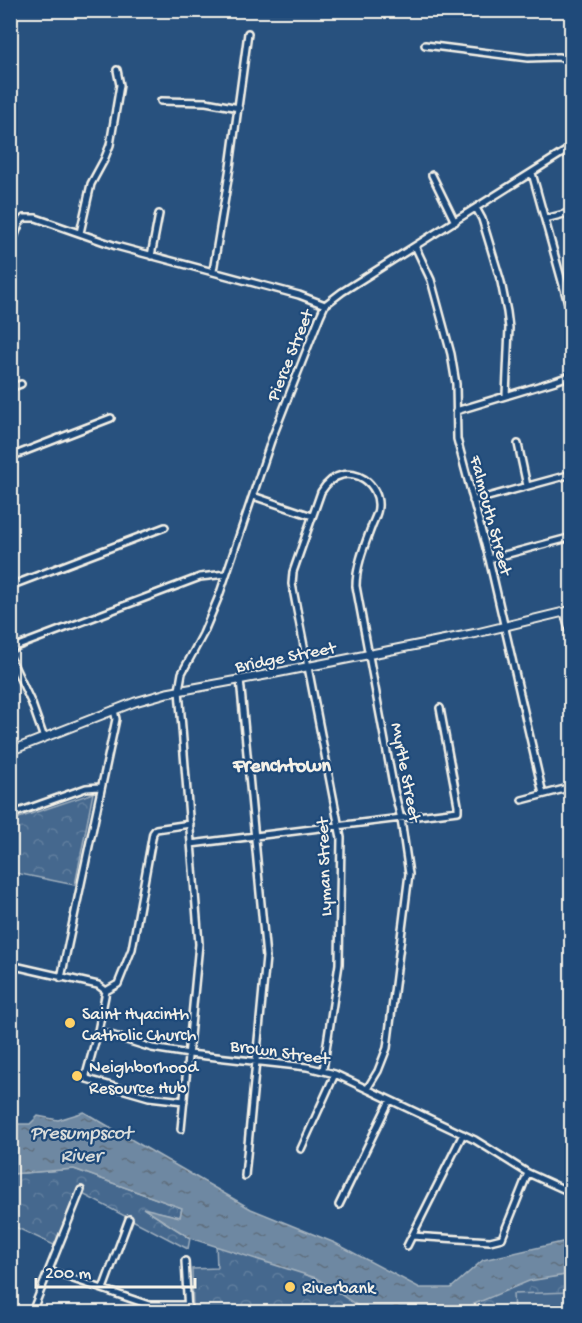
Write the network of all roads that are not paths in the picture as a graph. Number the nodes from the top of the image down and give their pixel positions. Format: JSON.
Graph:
{"nodes":[{"id":1,"x":248,"y":33,"type":"dead end"},
{"id":2,"x":425,"y":45,"type":"dead end"},
{"id":3,"x":572,"y":60,"type":"edge"},
{"id":4,"x":117,"y":70,"type":"dead end"},
{"id":5,"x":161,"y":101,"type":"dead end"},
{"id":6,"x":239,"y":108,"type":"junction"},
{"id":7,"x":572,"y":147,"type":"edge"},
{"id":8,"x":532,"y":173,"type":"junction"},
{"id":9,"x":432,"y":175,"type":"dead end"},
{"id":10,"x":476,"y":208,"type":"junction"},
{"id":11,"x":572,"y":212,"type":"edge"},
{"id":12,"x":159,"y":214,"type":"dead end"},
{"id":13,"x":545,"y":219,"type":"junction"},
{"id":14,"x":455,"y":222,"type":"junction"},
{"id":15,"x":80,"y":233,"type":"junction"},
{"id":16,"x":415,"y":246,"type":"junction"},
{"id":17,"x":10,"y":248,"type":"edge"},
{"id":18,"x":151,"y":256,"type":"junction"},
{"id":19,"x":213,"y":272,"type":"junction"},
{"id":20,"x":325,"y":305,"type":"junction"},
{"id":21,"x":571,"y":314,"type":"edge"},
{"id":22,"x":572,"y":375,"type":"edge"},
{"id":23,"x":21,"y":384,"type":"dead end"},
{"id":24,"x":10,"y":388,"type":"edge"},
{"id":25,"x":506,"y":395,"type":"junction"},
{"id":26,"x":456,"y":411,"type":"junction"},
{"id":27,"x":111,"y":418,"type":"dead end"},
{"id":28,"x":518,"y":444,"type":"dead end"},
{"id":29,"x":10,"y":457,"type":"edge"},
{"id":30,"x":351,"y":474,"type":"joint"},
{"id":31,"x":572,"y":474,"type":"edge"},
{"id":32,"x":527,"y":486,"type":"junction"},
{"id":33,"x":253,"y":496,"type":"junction"},
{"id":34,"x":473,"y":501,"type":"junction"},
{"id":35,"x":312,"y":516,"type":"junction"},
{"id":36,"x":165,"y":527,"type":"dead end"},
{"id":37,"x":572,"y":537,"type":"edge"},
{"id":38,"x":489,"y":559,"type":"junction"},
{"id":39,"x":226,"y":574,"type":"junction"},
{"id":40,"x":10,"y":586,"type":"edge"},
{"id":41,"x":568,"y":611,"type":"edge"},
{"id":42,"x":505,"y":627,"type":"junction"},
{"id":43,"x":572,"y":640,"type":"edge"},
{"id":44,"x":10,"y":649,"type":"edge"},
{"id":45,"x":368,"y":655,"type":"junction"},
{"id":46,"x":10,"y":657,"type":"edge"},
{"id":47,"x":308,"y":666,"type":"junction"},
{"id":48,"x":240,"y":680,"type":"junction"},
{"id":49,"x":178,"y":690,"type":"junction"},
{"id":50,"x":440,"y":708,"type":"dead end"},
{"id":51,"x":114,"y":710,"type":"junction"},
{"id":52,"x":44,"y":738,"type":"junction"},
{"id":53,"x":10,"y":751,"type":"edge"},
{"id":54,"x":100,"y":787,"type":"junction"},
{"id":55,"x":572,"y":787,"type":"edge"},
{"id":56,"x":543,"y":794,"type":"junction"},
{"id":57,"x":522,"y":800,"type":"dead end"},
{"id":58,"x":10,"y":815,"type":"edge"},
{"id":59,"x":401,"y":819,"type":"junction"},
{"id":60,"x":190,"y":824,"type":"junction"},
{"id":61,"x":339,"y":826,"type":"junction"},
{"id":62,"x":254,"y":836,"type":"junction"},
{"id":63,"x":191,"y":844,"type":"junction"},
{"id":64,"x":10,"y":965,"type":"edge"},
{"id":65,"x":61,"y":978,"type":"junction"},
{"id":66,"x":106,"y":992,"type":"junction"},
{"id":67,"x":98,"y":1031,"type":"junction"},
{"id":68,"x":189,"y":1054,"type":"junction"},
{"id":69,"x":257,"y":1061,"type":"junction"},
{"id":70,"x":323,"y":1070,"type":"junction"},
{"id":71,"x":335,"y":1074,"type":"junction"},
{"id":72,"x":368,"y":1089,"type":"junction"},
{"id":73,"x":390,"y":1100,"type":"junction"},
{"id":74,"x":184,"y":1101,"type":"junction"},
{"id":75,"x":181,"y":1130,"type":"dead end"},
{"id":76,"x":463,"y":1134,"type":"junction"},
{"id":77,"x":301,"y":1149,"type":"dead end"},
{"id":78,"x":528,"y":1173,"type":"junction"},
{"id":79,"x":245,"y":1176,"type":"dead end"},
{"id":80,"x":81,"y":1190,"type":"dead end"},
{"id":81,"x":572,"y":1193,"type":"edge"},
{"id":82,"x":339,"y":1206,"type":"dead end"},
{"id":83,"x":129,"y":1220,"type":"dead end"},
{"id":84,"x":412,"y":1236,"type":"junction"},
{"id":85,"x":407,"y":1246,"type":"dead end"},
{"id":86,"x":185,"y":1261,"type":"dead end"},
{"id":87,"x":50,"y":1270,"type":"junction"},
{"id":88,"x":103,"y":1289,"type":"junction"},
{"id":89,"x":187,"y":1305,"type":"junction"},
{"id":90,"x":32,"y":1312,"type":"edge"},
{"id":91,"x":188,"y":1312,"type":"edge"}],
"edges":[{"from":1,"to":6,"type":"street"},
{"from":2,"to":3,"type":"street"},
{"from":4,"to":15,"type":"street"},
{"from":5,"to":6,"type":"street"},
{"from":6,"to":19,"type":"street"},
{"from":7,"to":8,"type":"street","name":"Pierce Street"},
{"from":8,"to":10,"type":"street","name":"Pierce Street"},
{"from":8,"to":13,"type":"street"},
{"from":9,"to":14,"type":"street"},
{"from":10,"to":14,"type":"street","name":"Pierce Street"},
{"from":10,"to":25,"type":"street"},
{"from":11,"to":13,"type":"street"},
{"from":12,"to":18,"type":"street"},
{"from":13,"to":21,"type":"street"},
{"from":14,"to":16,"type":"street","name":"Pierce Street"},
{"from":15,"to":17,"type":"street"},
{"from":15,"to":18,"type":"street"},
{"from":16,"to":20,"type":"street","name":"Pierce Street"},
{"from":16,"to":26,"type":"street","name":"Falmouth Street"},
{"from":18,"to":19,"type":"street"},
{"from":19,"to":20,"type":"street"},
{"from":20,"to":33,"type":"street","name":"Pierce Street"},
{"from":22,"to":25,"type":"street"},
{"from":23,"to":24,"type":"street"},
{"from":25,"to":26,"type":"street"},
{"from":26,"to":34,"type":"street","name":"Falmouth Street"},
{"from":27,"to":29,"type":"street"},
{"from":28,"to":32,"type":"street"},
{"from":30,"to":35,"type":"street","name":"Lyman Street"},
{"from":30,"to":45,"type":"street","name":"Myrtle Street"},
{"from":31,"to":32,"type":"street"},
{"from":32,"to":34,"type":"street"},
{"from":33,"to":35,"type":"street"},
{"from":33,"to":39,"type":"street","name":"Pierce Street"},
{"from":34,"to":38,"type":"street","name":"Falmouth Street"},
{"from":35,"to":47,"type":"street","name":"Lyman Street"},
{"from":36,"to":40,"type":"street"},
{"from":37,"to":38,"type":"street"},
{"from":38,"to":42,"type":"street","name":"Falmouth Street"},
{"from":39,"to":44,"type":"street"},
{"from":39,"to":49,"type":"street","name":"Pierce Street"},
{"from":41,"to":42,"type":"street","name":"Bridge Street"},
{"from":41,"to":43,"type":"street"},
{"from":42,"to":45,"type":"street","name":"Bridge Street"},
{"from":42,"to":56,"type":"street","name":"Falmouth Street"},
{"from":45,"to":47,"type":"street","name":"Bridge Street"},
{"from":45,"to":59,"type":"street","name":"Myrtle Street"},
{"from":46,"to":52,"type":"street"},
{"from":47,"to":48,"type":"street","name":"Bridge Street"},
{"from":47,"to":61,"type":"street","name":"Lyman Street"},
{"from":48,"to":49,"type":"street","name":"Bridge Street"},
{"from":48,"to":62,"type":"street"},
{"from":49,"to":51,"type":"street","name":"Bridge Street"},
{"from":49,"to":60,"type":"street"},
{"from":50,"to":59,"type":"street"},
{"from":51,"to":52,"type":"street","name":"Bridge Street"},
{"from":51,"to":54,"type":"street"},
{"from":52,"to":53,"type":"street","name":"Bridge Street"},
{"from":54,"to":58,"type":"street"},
{"from":54,"to":65,"type":"street"},
{"from":55,"to":56,"type":"street"},
{"from":56,"to":57,"type":"street"},
{"from":59,"to":61,"type":"street"},
{"from":59,"to":72,"type":"street","name":"Myrtle Street"},
{"from":60,"to":63,"type":"street"},
{"from":60,"to":66,"type":"street"},
{"from":61,"to":62,"type":"street"},
{"from":61,"to":70,"type":"street","name":"Lyman Street"},
{"from":62,"to":63,"type":"street"},
{"from":62,"to":69,"type":"street"},
{"from":63,"to":68,"type":"street"},
{"from":64,"to":65,"type":"street"},
{"from":65,"to":66,"type":"street"},
{"from":66,"to":67,"type":"street"},
{"from":67,"to":68,"type":"street","name":"Brown Street"},
{"from":67,"to":74,"type":"street"},
{"from":68,"to":69,"type":"street","name":"Brown Street"},
{"from":68,"to":74,"type":"street"},
{"from":69,"to":70,"type":"street","name":"Brown Street"},
{"from":69,"to":79,"type":"street"},
{"from":70,"to":71,"type":"street","name":"Brown Street"},
{"from":71,"to":72,"type":"street","name":"Brown Street"},
{"from":71,"to":77,"type":"street"},
{"from":72,"to":73,"type":"street","name":"Brown Street"},
{"from":73,"to":76,"type":"street","name":"Brown Street"},
{"from":73,"to":82,"type":"street"},
{"from":74,"to":75,"type":"street"},
{"from":76,"to":78,"type":"street","name":"Brown Street"},
{"from":76,"to":84,"type":"street"},
{"from":78,"to":81,"type":"street","name":"Brown Street"},
{"from":78,"to":84,"type":"street"},
{"from":80,"to":87,"type":"street"},
{"from":83,"to":88,"type":"street"},
{"from":84,"to":85,"type":"street"},
{"from":86,"to":89,"type":"street"},
{"from":87,"to":88,"type":"street"},
{"from":87,"to":90,"type":"street"},
{"from":88,"to":89,"type":"street"},
{"from":89,"to":91,"type":"street"}]}
